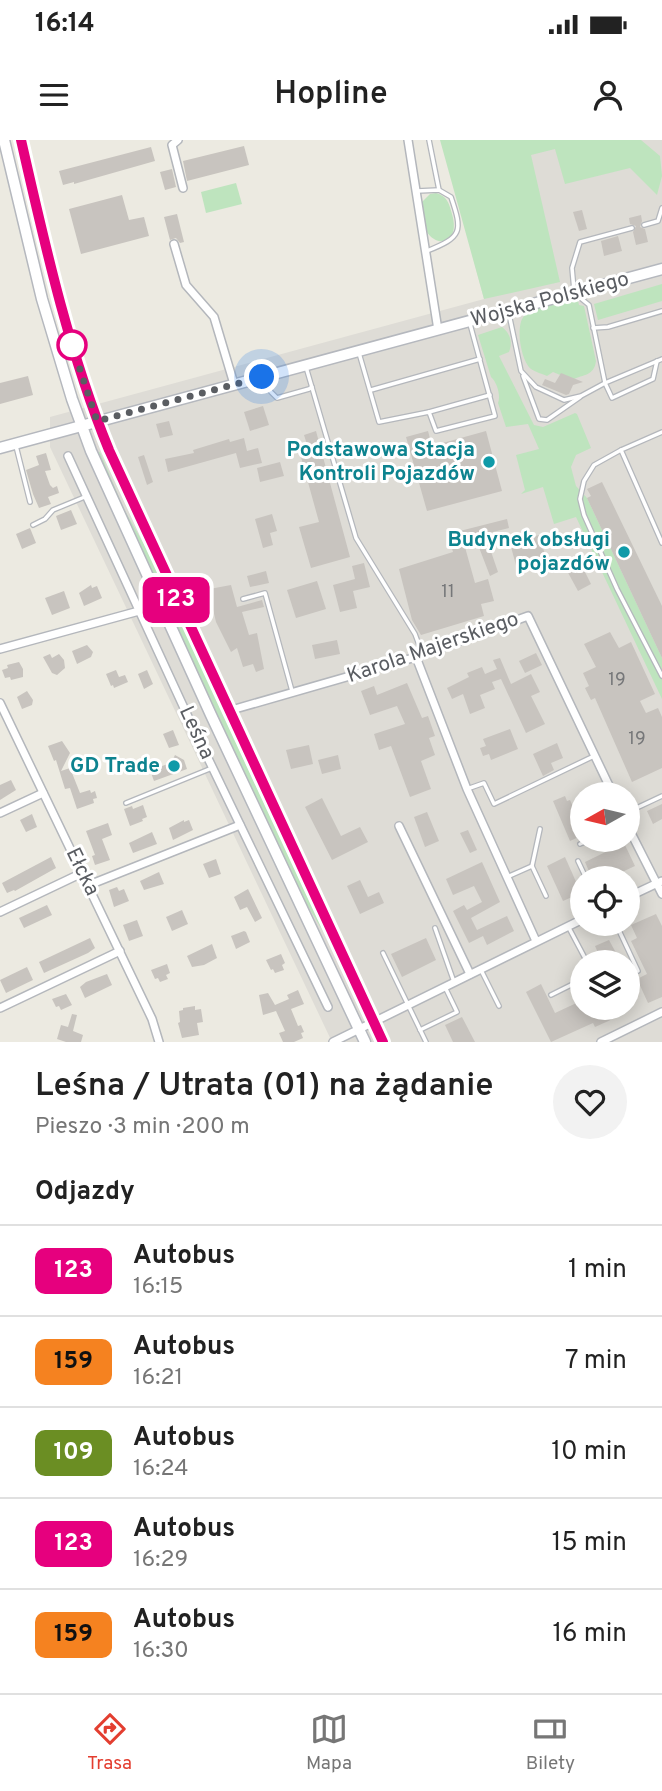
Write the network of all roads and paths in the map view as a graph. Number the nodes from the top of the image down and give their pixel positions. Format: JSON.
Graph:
{"nodes":[{"id":1,"x":4,"y":140,"type":"edge"},
{"id":2,"x":21,"y":140,"type":"edge"},
{"id":3,"x":178,"y":140,"type":"edge"},
{"id":4,"x":429,"y":140,"type":"edge"},
{"id":5,"x":410,"y":141,"type":"edge"},
{"id":6,"x":183,"y":188,"type":"dead end"},
{"id":7,"x":439,"y":190,"type":"junction"},
{"id":8,"x":415,"y":192,"type":"junction"},
{"id":9,"x":662,"y":208,"type":"edge"},
{"id":10,"x":660,"y":223,"type":"edge"},
{"id":11,"x":643,"y":225,"type":"dead end"},
{"id":12,"x":632,"y":228,"type":"dead end"},
{"id":13,"x":174,"y":244,"type":"dead end"},
{"id":14,"x":425,"y":252,"type":"junction"},
{"id":15,"x":662,"y":269,"type":"edge"},
{"id":16,"x":575,"y":293,"type":"junction"},
{"id":17,"x":508,"y":310,"type":"junction"},
{"id":18,"x":662,"y":312,"type":"edge"},
{"id":19,"x":469,"y":321,"type":"junction"},
{"id":20,"x":593,"y":328,"type":"junction"},
{"id":21,"x":438,"y":330,"type":"junction"},
{"id":22,"x":359,"y":351,"type":"junction"},
{"id":23,"x":480,"y":359,"type":"junction"},
{"id":24,"x":659,"y":360,"type":"edge"},
{"id":25,"x":306,"y":365,"type":"junction"},
{"id":26,"x":521,"y":370,"type":"junction"},
{"id":27,"x":262,"y":377,"type":"junction"},
{"id":28,"x":605,"y":383,"type":"junction"},
{"id":29,"x":234,"y":384,"type":"junction"},
{"id":30,"x":312,"y":387,"type":"junction"},
{"id":31,"x":370,"y":390,"type":"junction"},
{"id":32,"x":490,"y":395,"type":"junction"},
{"id":33,"x":581,"y":396,"type":"junction"},
{"id":34,"x":429,"y":412,"type":"junction"},
{"id":35,"x":97,"y":421,"type":"junction"},
{"id":36,"x":82,"y":426,"type":"junction"},
{"id":37,"x":662,"y":432,"type":"edge"},
{"id":38,"x":15,"y":444,"type":"junction"},
{"id":39,"x":0,"y":448,"type":"edge"},
{"id":40,"x":621,"y":450,"type":"junction"},
{"id":41,"x":68,"y":456,"type":"dead end"},
{"id":42,"x":86,"y":496,"type":"junction"},
{"id":43,"x":30,"y":502,"type":"dead end"},
{"id":44,"x":33,"y":525,"type":"dead end"},
{"id":45,"x":662,"y":543,"type":"edge"},
{"id":46,"x":243,"y":599,"type":"dead end"},
{"id":47,"x":139,"y":611,"type":"junction"},
{"id":48,"x":0,"y":649,"type":"edge"},
{"id":49,"x":419,"y":656,"type":"junction"},
{"id":50,"x":662,"y":676,"type":"edge"},
{"id":51,"x":292,"y":693,"type":"junction"},
{"id":52,"x":0,"y":703,"type":"edge"},
{"id":53,"x":228,"y":711,"type":"junction"},
{"id":54,"x":9,"y":723,"type":"junction"},
{"id":55,"x":0,"y":727,"type":"edge"},
{"id":56,"x":595,"y":756,"type":"junction"},
{"id":57,"x":213,"y":768,"type":"junction"},
{"id":58,"x":607,"y":782,"type":"edge"},
{"id":59,"x":467,"y":789,"type":"junction"},
{"id":60,"x":43,"y":793,"type":"junction"},
{"id":61,"x":662,"y":796,"type":"edge"},
{"id":62,"x":126,"y":803,"type":"dead end"},
{"id":63,"x":640,"y":806,"type":"edge"},
{"id":64,"x":0,"y":813,"type":"edge"},
{"id":65,"x":240,"y":825,"type":"junction"},
{"id":66,"x":399,"y":826,"type":"dead end"},
{"id":67,"x":540,"y":829,"type":"dead end"},
{"id":68,"x":640,"y":848,"type":"edge"},
{"id":69,"x":578,"y":861,"type":"dead end"},
{"id":70,"x":532,"y":866,"type":"junction"},
{"id":71,"x":580,"y":866,"type":"edge"},
{"id":72,"x":82,"y":873,"type":"junction"},
{"id":73,"x":507,"y":877,"type":"junction"},
{"id":74,"x":659,"y":882,"type":"edge"},
{"id":75,"x":89,"y":885,"type":"junction"},
{"id":76,"x":640,"y":891,"type":"edge"},
{"id":77,"x":662,"y":894,"type":"edge"},
{"id":78,"x":546,"y":896,"type":"dead end"},
{"id":79,"x":0,"y":912,"type":"edge"},
{"id":80,"x":568,"y":926,"type":"joint"},
{"id":81,"x":435,"y":928,"type":"dead end"},
{"id":82,"x":536,"y":941,"type":"junction"},
{"id":83,"x":581,"y":950,"type":"edge"},
{"id":84,"x":120,"y":951,"type":"junction"},
{"id":85,"x":383,"y":953,"type":"dead end"},
{"id":86,"x":480,"y":968,"type":"junction"},
{"id":87,"x":470,"y":974,"type":"junction"},
{"id":88,"x":454,"y":982,"type":"junction"},
{"id":89,"x":570,"y":986,"type":"edge"},
{"id":90,"x":445,"y":987,"type":"junction"},
{"id":91,"x":551,"y":995,"type":"dead end"},
{"id":92,"x":408,"y":1004,"type":"junction"},
{"id":93,"x":499,"y":1006,"type":"dead end"},
{"id":94,"x":328,"y":1007,"type":"dead end"},
{"id":95,"x":0,"y":1008,"type":"edge"},
{"id":96,"x":662,"y":1012,"type":"edge"},
{"id":97,"x":374,"y":1021,"type":"junction"},
{"id":98,"x":360,"y":1030,"type":"junction"},
{"id":99,"x":420,"y":1030,"type":"junction"},
{"id":100,"x":159,"y":1042,"type":"edge"},
{"id":101,"x":333,"y":1042,"type":"edge"},
{"id":102,"x":365,"y":1042,"type":"edge"},
{"id":103,"x":383,"y":1042,"type":"edge"},
{"id":104,"x":426,"y":1042,"type":"edge"},
{"id":105,"x":601,"y":1042,"type":"edge"}],
"edges":[{"from":1,"to":36,"type":"main road","name":"Leśna"},
{"from":2,"to":35,"type":"main road","name":"Leśna"},
{"from":3,"to":6,"type":"street"},
{"from":4,"to":7,"type":"lane"},
{"from":5,"to":8,"type":"street"},
{"from":7,"to":8,"type":"lane"},
{"from":7,"to":14,"type":"lane"},
{"from":8,"to":14,"type":"street"},
{"from":9,"to":10,"type":"lane"},
{"from":10,"to":11,"type":"lane"},
{"from":12,"to":16,"type":"lane"},
{"from":13,"to":29,"type":"street"},
{"from":14,"to":21,"type":"street"},
{"from":15,"to":16,"type":"main road","name":"Wojska Polskiego"},
{"from":16,"to":17,"type":"main road","name":"Wojska Polskiego"},
{"from":16,"to":20,"type":"lane"},
{"from":17,"to":19,"type":"main road","name":"Wojska Polskiego"},
{"from":17,"to":26,"type":"lane"},
{"from":18,"to":20,"type":"lane"},
{"from":19,"to":21,"type":"main road","name":"Wojska Polskiego"},
{"from":19,"to":23,"type":"lane"},
{"from":20,"to":28,"type":"lane"},
{"from":21,"to":22,"type":"main road","name":"Wojska Polskiego"},
{"from":22,"to":25,"type":"main road","name":"Wojska Polskiego"},
{"from":22,"to":31,"type":"lane"},
{"from":23,"to":31,"type":"lane"},
{"from":23,"to":32,"type":"lane"},
{"from":24,"to":28,"type":"lane"},
{"from":24,"to":28,"type":"lane"},
{"from":25,"to":27,"type":"main road","name":"Wojska Polskiego"},
{"from":25,"to":30,"type":"lane"},
{"from":26,"to":33,"type":"lane"},
{"from":26,"to":33,"type":"lane"},
{"from":27,"to":29,"type":"main road","name":"Wojska Polskiego"},
{"from":27,"to":30,"type":"lane"},
{"from":28,"to":33,"type":"lane"},
{"from":29,"to":35,"type":"main road","name":"Wojska Polskiego"},
{"from":30,"to":49,"type":"lane"},
{"from":31,"to":34,"type":"lane"},
{"from":32,"to":34,"type":"lane"},
{"from":32,"to":34,"type":"lane"},
{"from":35,"to":36,"type":"main road","name":"Wojska Polskiego"},
{"from":35,"to":53,"type":"main road","name":"Leśna"},
{"from":36,"to":38,"type":"main road","name":"Wojska Polskiego"},
{"from":36,"to":98,"type":"main road","name":"Leśna"},
{"from":37,"to":40,"type":"lane"},
{"from":38,"to":39,"type":"main road","name":"Wojska Polskiego"},
{"from":38,"to":43,"type":"lane"},
{"from":40,"to":45,"type":"lane"},
{"from":40,"to":50,"type":"lane"},
{"from":41,"to":42,"type":"street","name":"Leśna"},
{"from":42,"to":44,"type":"lane"},
{"from":42,"to":47,"type":"street","name":"Leśna"},
{"from":46,"to":51,"type":"lane"},
{"from":47,"to":48,"type":"street"},
{"from":47,"to":57,"type":"street","name":"Leśna"},
{"from":49,"to":51,"type":"street","name":"Karola Majerskiego"},
{"from":49,"to":56,"type":"street","name":"Karola Majerskiego"},
{"from":49,"to":59,"type":"street"},
{"from":51,"to":53,"type":"street","name":"Karola Majerskiego"},
{"from":52,"to":54,"type":"street","name":"Ełcka"},
{"from":53,"to":97,"type":"main road","name":"Leśna"},
{"from":54,"to":55,"type":"street"},
{"from":54,"to":60,"type":"street","name":"Ełcka"},
{"from":56,"to":58,"type":"street","name":"Karola Majerskiego"},
{"from":56,"to":59,"type":"lane"},
{"from":57,"to":62,"type":"lane"},
{"from":57,"to":65,"type":"street","name":"Leśna"},
{"from":59,"to":73,"type":"street"},
{"from":60,"to":64,"type":"street"},
{"from":60,"to":72,"type":"street","name":"Ełcka"},
{"from":61,"to":63,"type":"lane"},
{"from":65,"to":75,"type":"street"},
{"from":65,"to":94,"type":"street","name":"Leśna"},
{"from":66,"to":87,"type":"street"},
{"from":67,"to":70,"type":"lane"},
{"from":68,"to":74,"type":"street"},
{"from":69,"to":71,"type":"lane"},
{"from":70,"to":73,"type":"lane"},
{"from":70,"to":78,"type":"lane"},
{"from":72,"to":75,"type":"street","name":"Ełcka"},
{"from":72,"to":79,"type":"street"},
{"from":73,"to":82,"type":"street"},
{"from":74,"to":76,"type":"street"},
{"from":74,"to":77,"type":"street"},
{"from":75,"to":84,"type":"street","name":"Ełcka"},
{"from":80,"to":82,"type":"street"},
{"from":80,"to":83,"type":"lane"},
{"from":81,"to":88,"type":"lane"},
{"from":82,"to":86,"type":"street"},
{"from":84,"to":95,"type":"street"},
{"from":84,"to":100,"type":"street","name":"Ełcka"},
{"from":85,"to":92,"type":"lane"},
{"from":86,"to":87,"type":"street"},
{"from":86,"to":93,"type":"lane"},
{"from":87,"to":88,"type":"street"},
{"from":88,"to":90,"type":"street"},
{"from":89,"to":91,"type":"lane"},
{"from":90,"to":92,"type":"street"},
{"from":90,"to":99,"type":"lane"},
{"from":92,"to":97,"type":"street"},
{"from":92,"to":99,"type":"lane"},
{"from":96,"to":105,"type":"street"},
{"from":97,"to":98,"type":"street"},
{"from":97,"to":103,"type":"main road","name":"Leśna"},
{"from":98,"to":101,"type":"street"},
{"from":98,"to":102,"type":"main road","name":"Leśna"},
{"from":99,"to":104,"type":"lane"}]}
